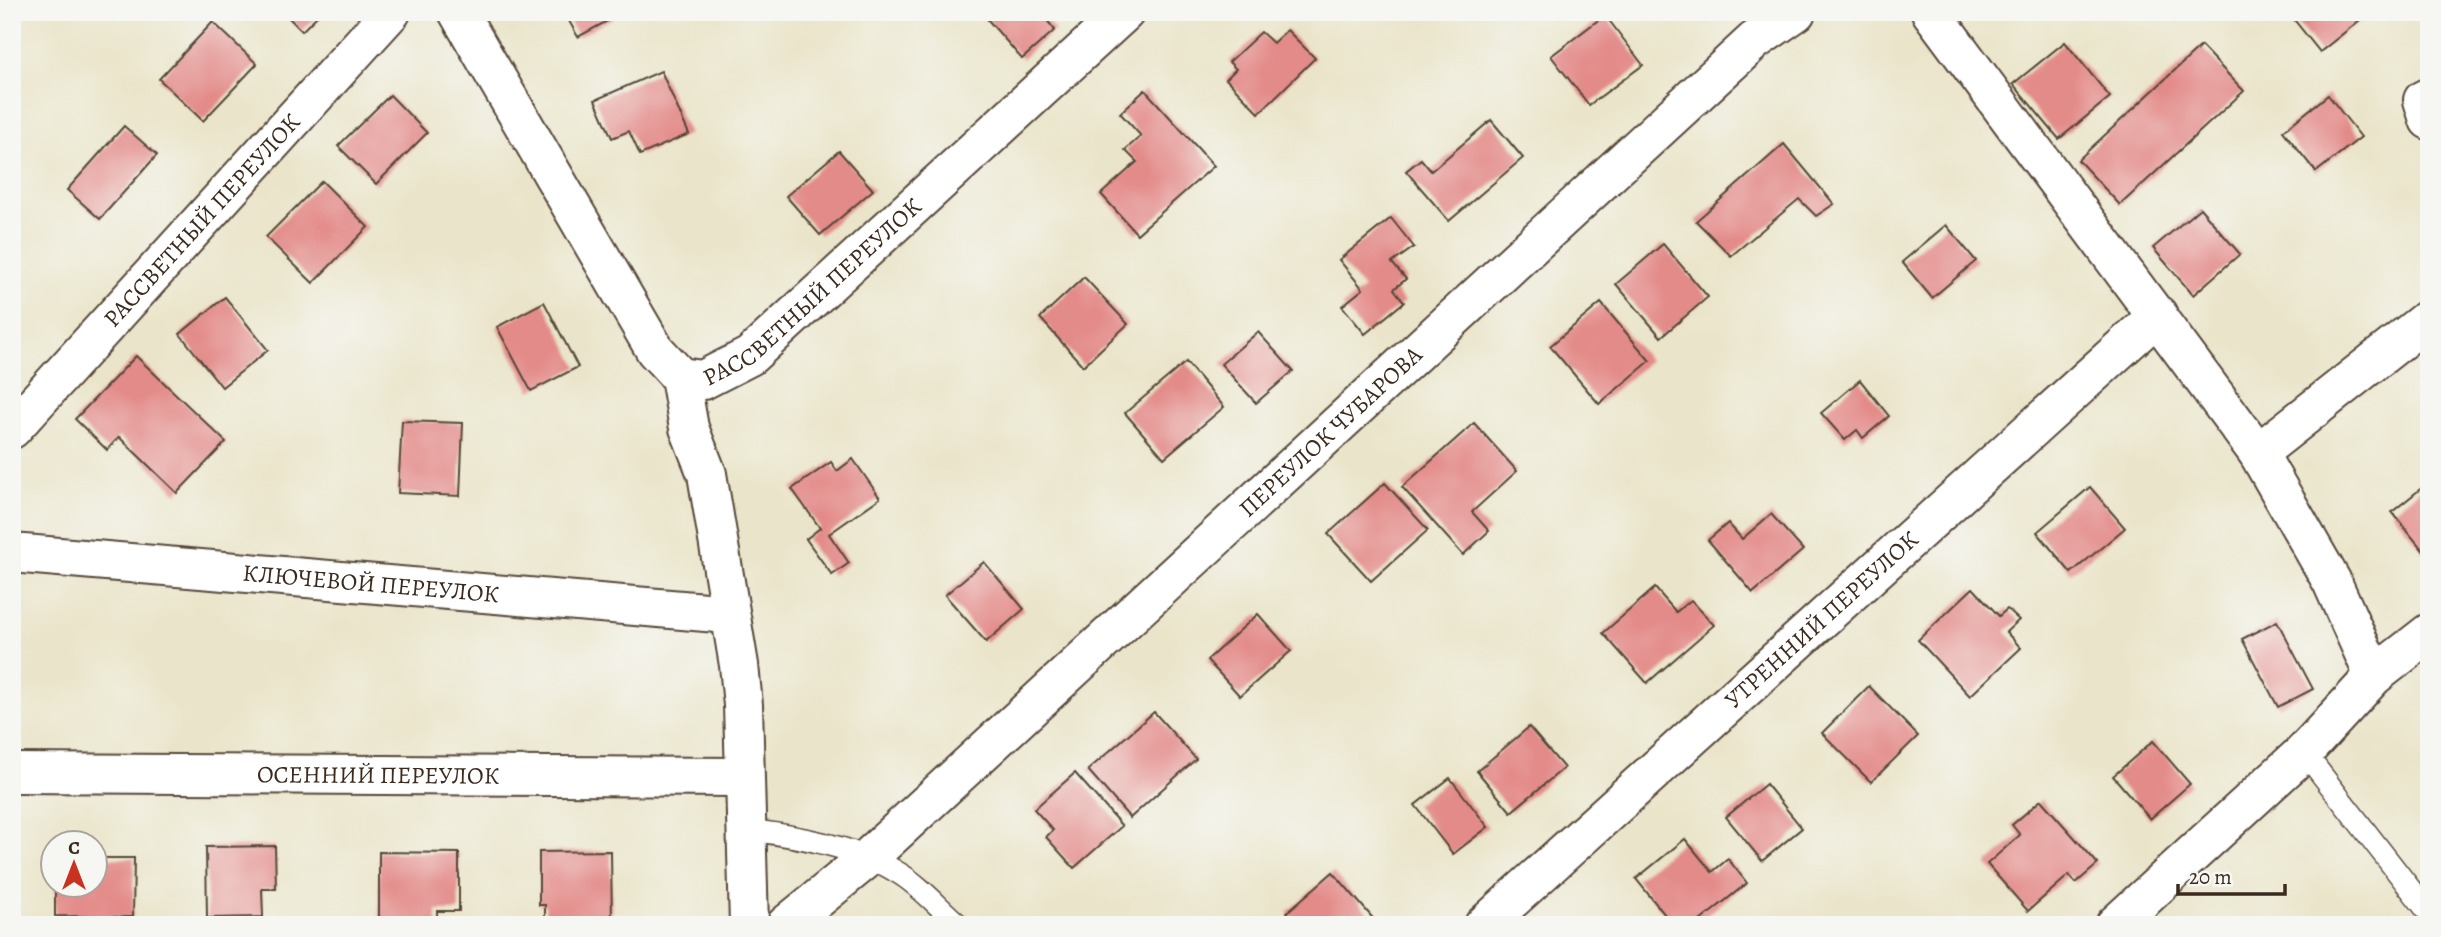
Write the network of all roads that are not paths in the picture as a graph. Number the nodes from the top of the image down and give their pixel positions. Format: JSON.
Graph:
{"nodes":[{"id":1,"x":391,"y":12,"type":"edge"},
{"id":2,"x":458,"y":12,"type":"edge"},
{"id":3,"x":1125,"y":12,"type":"edge"},
{"id":4,"x":1797,"y":12,"type":"edge"},
{"id":5,"x":1931,"y":12,"type":"edge"},
{"id":6,"x":2429,"y":97,"type":"edge"},
{"id":7,"x":2429,"y":120,"type":"edge"},
{"id":8,"x":2158,"y":315,"type":"junction"},
{"id":9,"x":2429,"y":318,"type":"edge"},
{"id":10,"x":680,"y":377,"type":"junction"},
{"id":11,"x":12,"y":429,"type":"edge"},
{"id":12,"x":2259,"y":453,"type":"junction"},
{"id":13,"x":12,"y":553,"type":"edge"},
{"id":14,"x":729,"y":614,"type":"junction"},
{"id":15,"x":2429,"y":633,"type":"edge"},
{"id":16,"x":2374,"y":676,"type":"junction"},
{"id":17,"x":2304,"y":751,"type":"junction"},
{"id":18,"x":12,"y":773,"type":"edge"},
{"id":19,"x":744,"y":777,"type":"junction"},
{"id":20,"x":747,"y":830,"type":"junction"},
{"id":21,"x":869,"y":857,"type":"junction"},
{"id":22,"x":2429,"y":913,"type":"edge"},
{"id":23,"x":749,"y":925,"type":"edge"},
{"id":24,"x":786,"y":925,"type":"edge"},
{"id":25,"x":959,"y":925,"type":"edge"},
{"id":26,"x":1484,"y":925,"type":"edge"},
{"id":27,"x":2115,"y":925,"type":"edge"}],
"edges":[{"from":1,"to":11,"type":"street","name":"РАССВЕТНЫЙ ПЕРЕУЛОК"},
{"from":2,"to":10,"type":"street","name":"РАССВЕТНЫЙ ПЕРЕУЛОК"},
{"from":3,"to":10,"type":"street","name":"РАССВЕТНЫЙ ПЕРЕУЛОК"},
{"from":4,"to":21,"type":"street","name":"ПЕРЕУЛОК ЧУБАРОВА"},
{"from":5,"to":8,"type":"street"},
{"from":6,"to":7,"type":"street"},
{"from":8,"to":12,"type":"street"},
{"from":8,"to":26,"type":"street","name":"УТРЕННИЙ ПЕРЕУЛОК"},
{"from":9,"to":12,"type":"street"},
{"from":10,"to":14,"type":"street"},
{"from":12,"to":16,"type":"street"},
{"from":13,"to":14,"type":"street","name":"КЛЮЧЕВОЙ ПЕРЕУЛОК"},
{"from":14,"to":19,"type":"street"},
{"from":15,"to":16,"type":"street"},
{"from":16,"to":17,"type":"street"},
{"from":17,"to":22,"type":"lane"},
{"from":17,"to":27,"type":"street"},
{"from":18,"to":19,"type":"street","name":"ОСЕННИЙ ПЕРЕУЛОК"},
{"from":19,"to":20,"type":"street"},
{"from":20,"to":21,"type":"lane"},
{"from":20,"to":23,"type":"street"},
{"from":21,"to":24,"type":"street"},
{"from":21,"to":25,"type":"lane"}]}
